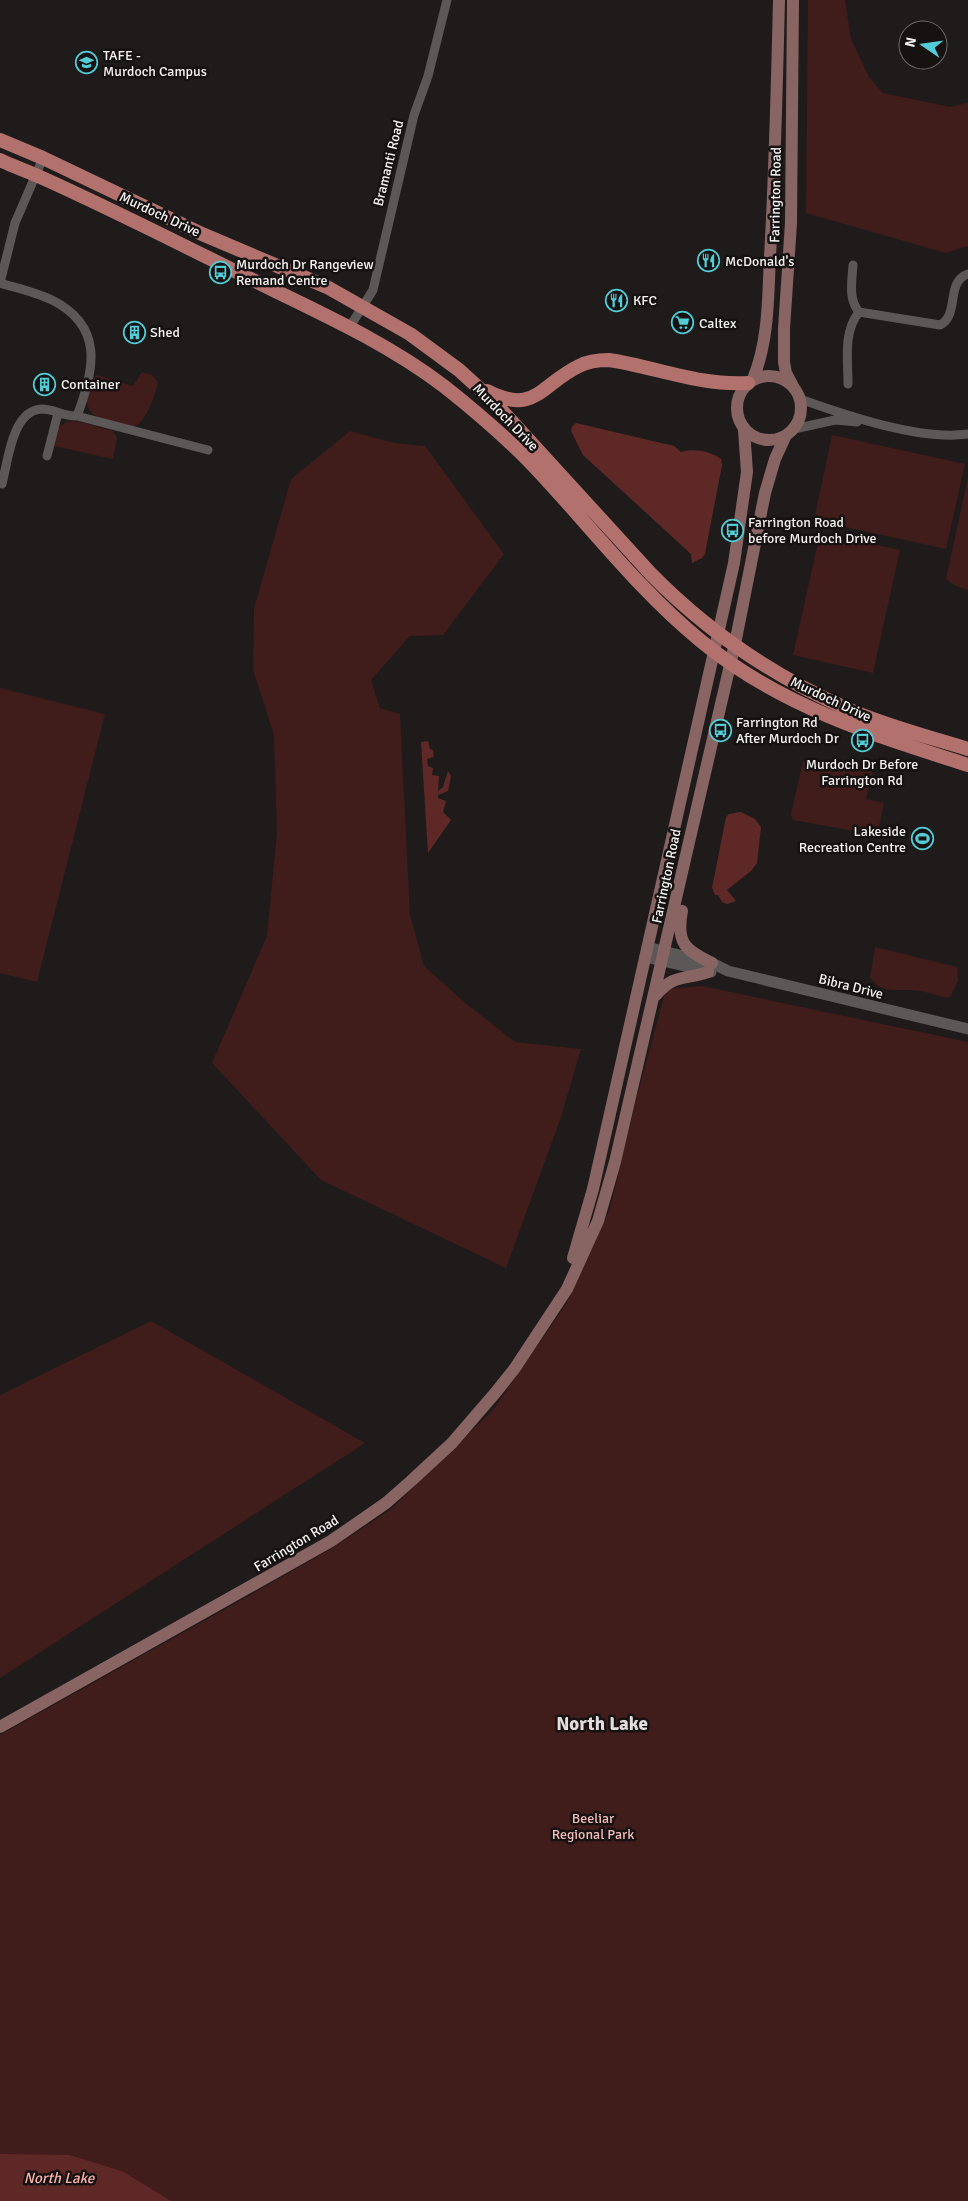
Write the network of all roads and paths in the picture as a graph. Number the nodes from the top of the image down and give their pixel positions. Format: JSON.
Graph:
{"nodes":[{"id":1,"x":447,"y":0,"type":"edge"},
{"id":2,"x":779,"y":0,"type":"edge"},
{"id":3,"x":793,"y":0,"type":"edge"},
{"id":4,"x":0,"y":140,"type":"edge"},
{"id":5,"x":43,"y":158,"type":"junction"},
{"id":6,"x":0,"y":160,"type":"edge"},
{"id":7,"x":36,"y":175,"type":"junction"},
{"id":8,"x":853,"y":265,"type":"dead end"},
{"id":9,"x":968,"y":274,"type":"edge"},
{"id":10,"x":0,"y":283,"type":"edge"},
{"id":11,"x":362,"y":306,"type":"junction"},
{"id":12,"x":859,"y":312,"type":"junction"},
{"id":13,"x":349,"y":328,"type":"junction"},
{"id":14,"x":750,"y":381,"type":"junction"},
{"id":15,"x":848,"y":384,"type":"dead end"},
{"id":16,"x":477,"y":386,"type":"junction"},
{"id":17,"x":797,"y":393,"type":"junction"},
{"id":18,"x":58,"y":413,"type":"junction"},
{"id":19,"x":77,"y":416,"type":"junction"},
{"id":20,"x":880,"y":423,"type":"junction"},
{"id":21,"x":744,"y":430,"type":"junction"},
{"id":22,"x":790,"y":432,"type":"junction"},
{"id":23,"x":968,"y":434,"type":"edge"},
{"id":24,"x":208,"y":450,"type":"dead end"},
{"id":25,"x":48,"y":456,"type":"dead end"},
{"id":26,"x":2,"y":484,"type":"dead end"},
{"id":27,"x":715,"y":728,"type":"junction"},
{"id":28,"x":968,"y":749,"type":"edge"},
{"id":29,"x":968,"y":765,"type":"edge"},
{"id":30,"x":683,"y":788,"type":"junction"},
{"id":31,"x":692,"y":829,"type":"junction"},
{"id":32,"x":646,"y":952,"type":"junction"},
{"id":33,"x":663,"y":956,"type":"junction"},
{"id":34,"x":710,"y":968,"type":"junction"},
{"id":35,"x":654,"y":998,"type":"junction"},
{"id":36,"x":968,"y":1029,"type":"edge"},
{"id":37,"x":550,"y":1314,"type":"junction"},
{"id":38,"x":0,"y":1727,"type":"edge"}],
"edges":[{"from":1,"to":11,"type":"street","name":"Bramanti Road"},
{"from":2,"to":14,"type":"main road","name":"Farrington Road"},
{"from":3,"to":17,"type":"main road","name":"Farrington Road"},
{"from":4,"to":5,"type":"main road","name":"Murdoch Drive"},
{"from":5,"to":7,"type":"street"},
{"from":5,"to":11,"type":"main road","name":"Murdoch Drive"},
{"from":6,"to":7,"type":"main road","name":"Murdoch Drive"},
{"from":7,"to":10,"type":"street"},
{"from":7,"to":13,"type":"main road","name":"Murdoch Drive"},
{"from":8,"to":12,"type":"street"},
{"from":9,"to":12,"type":"street"},
{"from":10,"to":19,"type":"street"},
{"from":11,"to":13,"type":"street","name":"Bramanti Road"},
{"from":11,"to":16,"type":"main road","name":"Murdoch Drive"},
{"from":12,"to":15,"type":"street"},
{"from":13,"to":29,"type":"main road","name":"Murdoch Drive"},
{"from":14,"to":16,"type":"main road"},
{"from":14,"to":17,"type":"main road"},
{"from":14,"to":21,"type":"main road"},
{"from":16,"to":28,"type":"main road","name":"Murdoch Drive"},
{"from":17,"to":20,"type":"street"},
{"from":17,"to":22,"type":"main road"},
{"from":18,"to":19,"type":"street"},
{"from":18,"to":25,"type":"street"},
{"from":18,"to":26,"type":"street"},
{"from":19,"to":24,"type":"street"},
{"from":20,"to":22,"type":"street"},
{"from":20,"to":23,"type":"street"},
{"from":21,"to":22,"type":"main road"},
{"from":21,"to":30,"type":"main road","name":"Farrington Road"},
{"from":22,"to":27,"type":"main road","name":"Farrington Road"},
{"from":27,"to":30,"type":"main road"},
{"from":27,"to":31,"type":"main road","name":"Farrington Road"},
{"from":30,"to":32,"type":"main road","name":"Farrington Road"},
{"from":31,"to":33,"type":"main road","name":"Farrington Road"},
{"from":31,"to":34,"type":"main road"},
{"from":32,"to":33,"type":"street","name":"Bibra Drive"},
{"from":32,"to":37,"type":"main road","name":"Farrington Road"},
{"from":33,"to":34,"type":"street","name":"Bibra Drive"},
{"from":33,"to":35,"type":"main road","name":"Farrington Road"},
{"from":34,"to":35,"type":"main road"},
{"from":34,"to":36,"type":"street","name":"Bibra Drive"},
{"from":35,"to":37,"type":"main road","name":"Farrington Road"},
{"from":37,"to":38,"type":"main road","name":"Farrington Road"}]}
